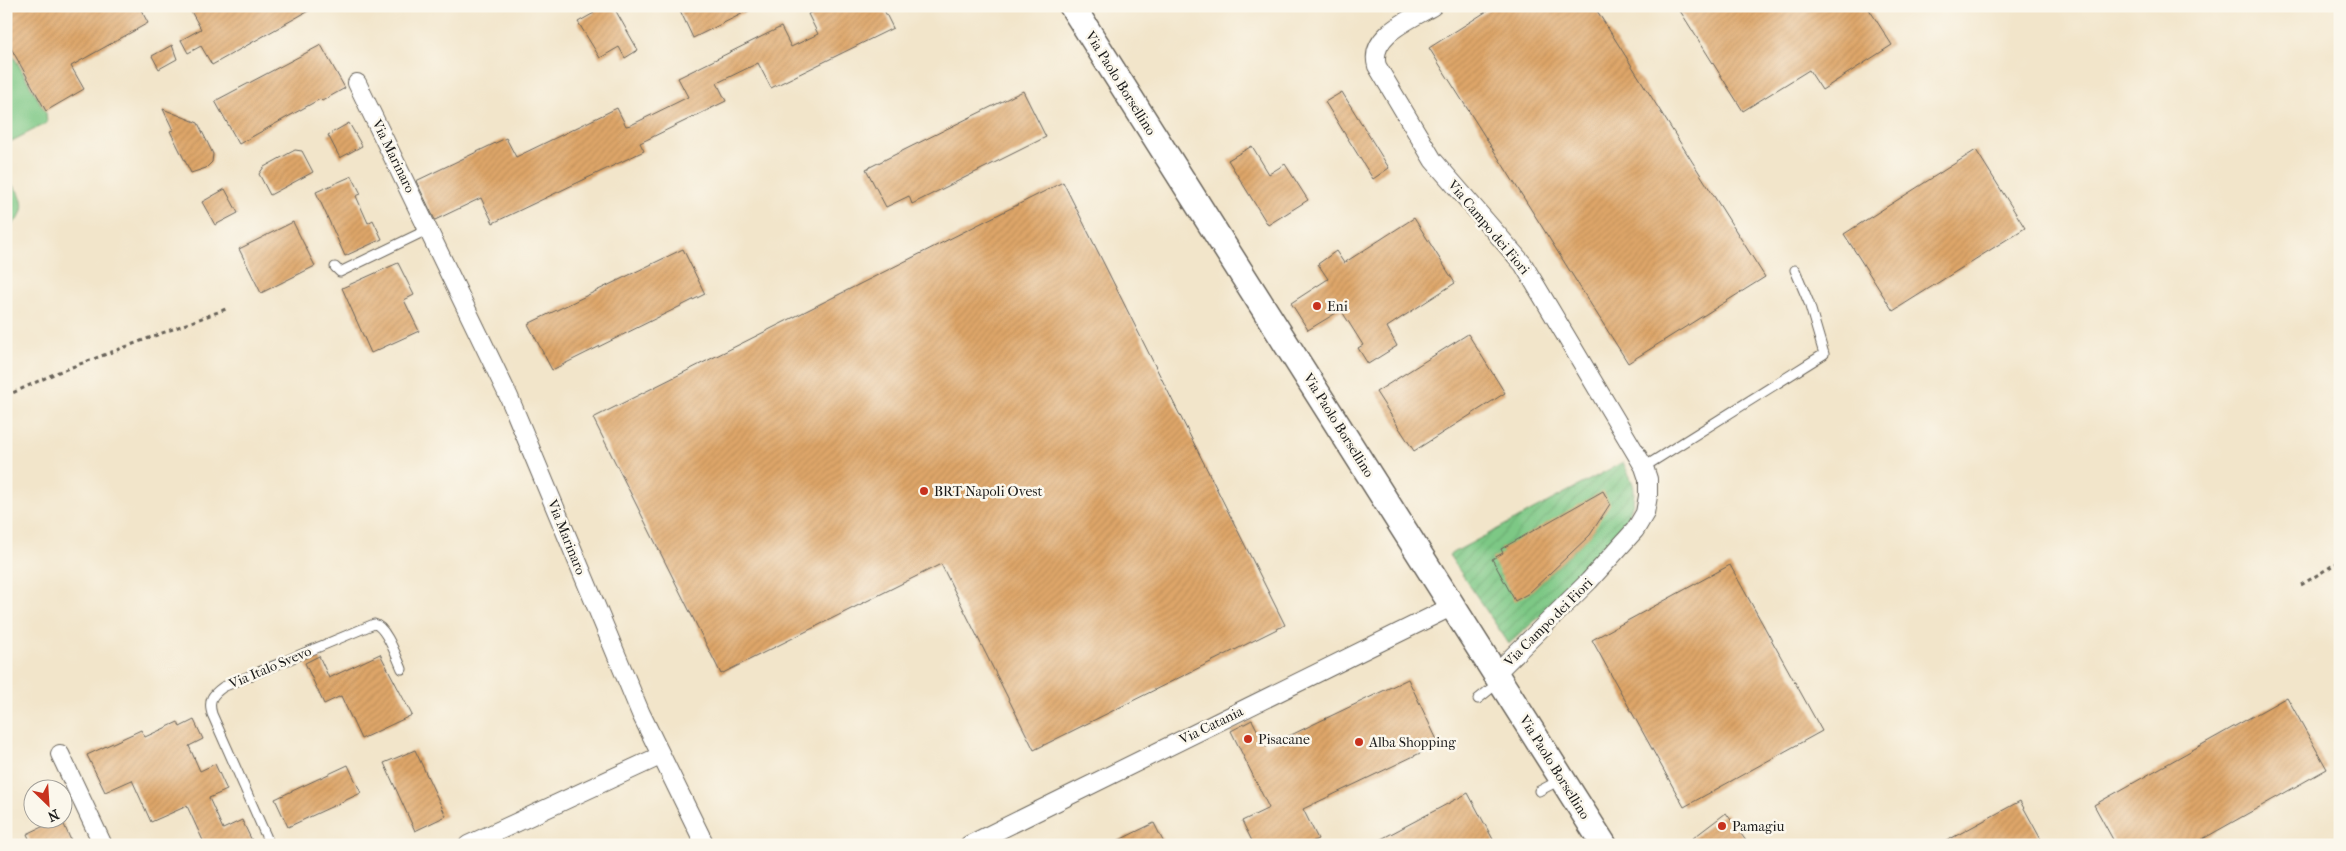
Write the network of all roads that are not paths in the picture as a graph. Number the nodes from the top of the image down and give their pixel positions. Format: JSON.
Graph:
{"nodes":[{"id":1,"x":1072,"y":6,"type":"edge"},
{"id":2,"x":1433,"y":6,"type":"edge"},
{"id":3,"x":357,"y":83,"type":"dead end"},
{"id":4,"x":430,"y":229,"type":"junction"},
{"id":5,"x":335,"y":267,"type":"dead end"},
{"id":6,"x":1795,"y":270,"type":"dead end"},
{"id":7,"x":1644,"y":467,"type":"junction"},
{"id":8,"x":1453,"y":606,"type":"junction"},
{"id":9,"x":402,"y":669,"type":"dead end"},
{"id":10,"x":1498,"y":677,"type":"junction"},
{"id":11,"x":1478,"y":699,"type":"dead end"},
{"id":12,"x":60,"y":754,"type":"dead end"},
{"id":13,"x":660,"y":756,"type":"junction"},
{"id":14,"x":1562,"y":778,"type":"junction"},
{"id":15,"x":1539,"y":791,"type":"dead end"},
{"id":16,"x":103,"y":845,"type":"edge"},
{"id":17,"x":270,"y":845,"type":"edge"},
{"id":18,"x":468,"y":845,"type":"edge"},
{"id":19,"x":705,"y":845,"type":"edge"},
{"id":20,"x":969,"y":845,"type":"edge"},
{"id":21,"x":1604,"y":845,"type":"edge"}],
"edges":[{"from":1,"to":8,"type":"main road","name":"Via Paolo Borsellino"},
{"from":2,"to":7,"type":"street","name":"Via Campo dei Fiori"},
{"from":3,"to":4,"type":"street","name":"Via Marinaro"},
{"from":4,"to":5,"type":"lane"},
{"from":4,"to":13,"type":"street","name":"Via Marinaro"},
{"from":6,"to":7,"type":"lane"},
{"from":7,"to":10,"type":"street","name":"Via Campo dei Fiori"},
{"from":8,"to":10,"type":"main road","name":"Via Paolo Borsellino"},
{"from":8,"to":20,"type":"street","name":"Via Catania"},
{"from":9,"to":17,"type":"lane","name":"Via Italo Svevo"},
{"from":10,"to":11,"type":"lane"},
{"from":10,"to":14,"type":"main road","name":"Via Paolo Borsellino"},
{"from":12,"to":16,"type":"street"},
{"from":13,"to":18,"type":"street"},
{"from":13,"to":19,"type":"street","name":"Via Marinaro"},
{"from":14,"to":15,"type":"lane"},
{"from":14,"to":21,"type":"main road","name":"Via Paolo Borsellino"}]}
